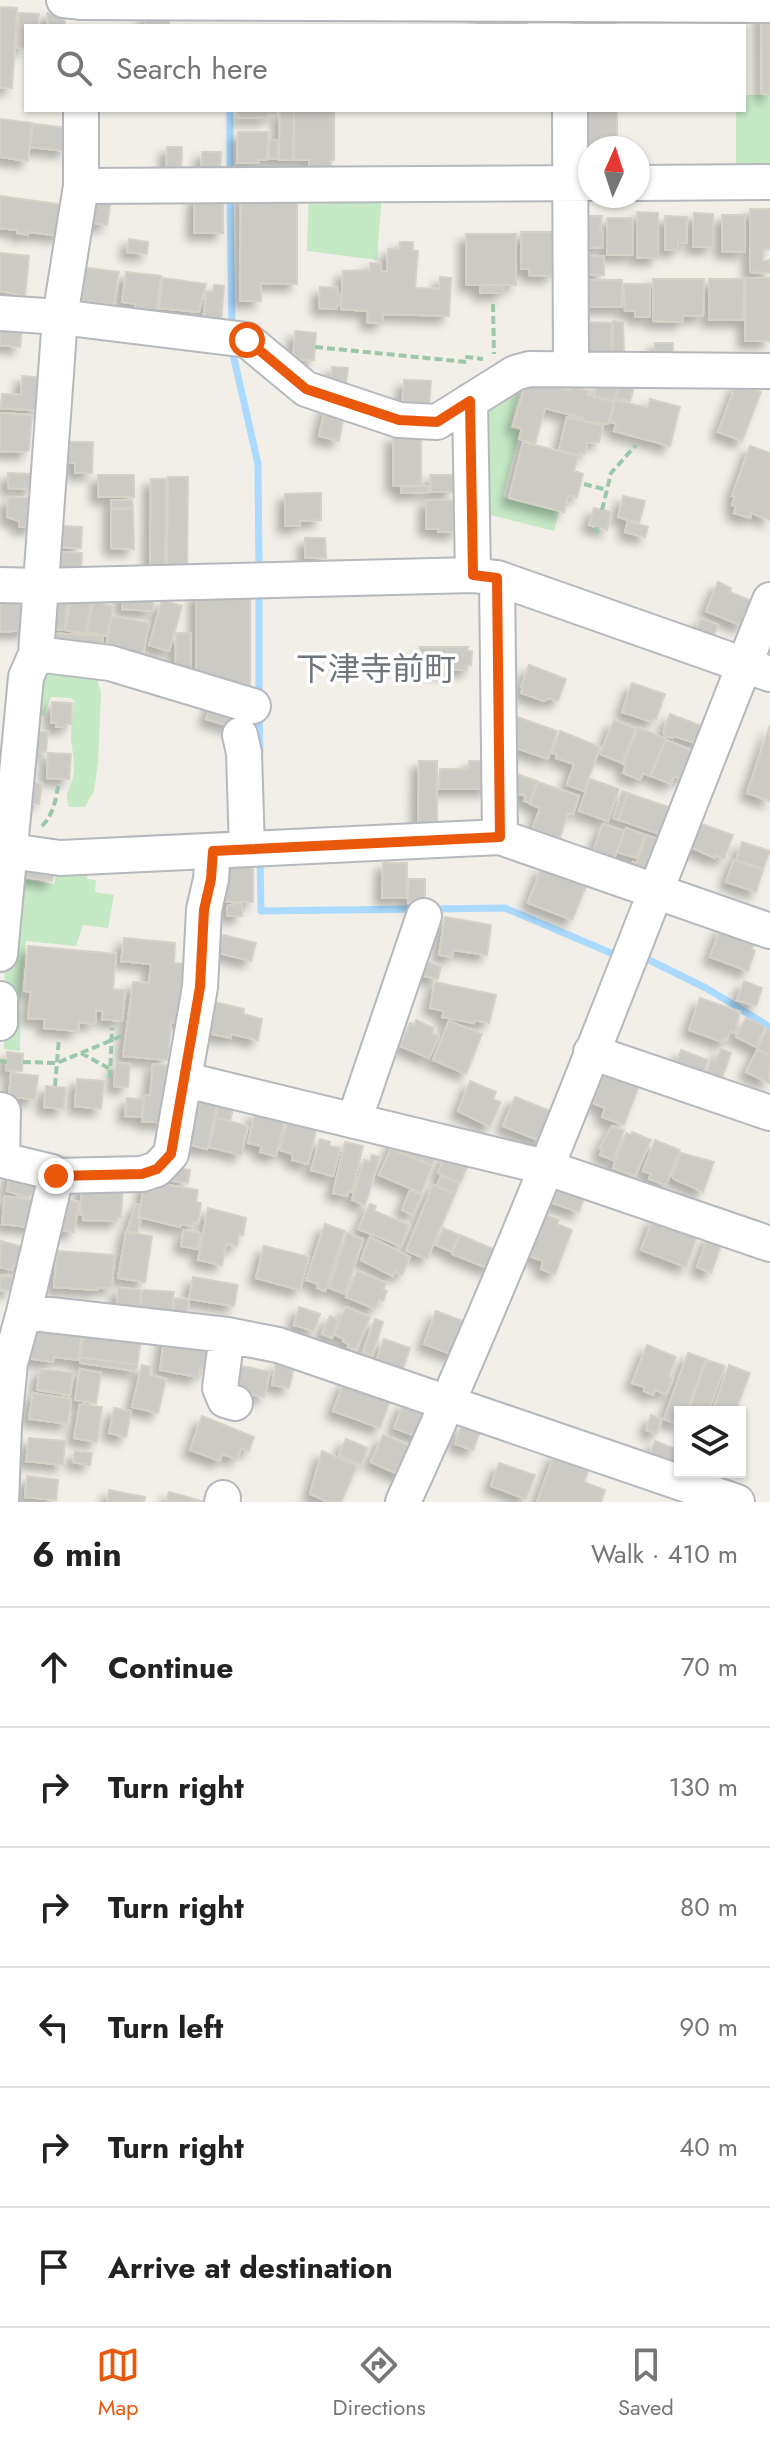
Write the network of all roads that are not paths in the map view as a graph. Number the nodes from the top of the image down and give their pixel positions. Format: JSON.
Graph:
{"nodes":[{"id":1,"x":770,"y":5,"type":"edge"},
{"id":2,"x":77,"y":7,"type":"edge"},
{"id":3,"x":569,"y":10,"type":"edge"},
{"id":4,"x":81,"y":112,"type":"edge"},
{"id":5,"x":570,"y":112,"type":"edge"},
{"id":6,"x":578,"y":168,"type":"edge"},
{"id":7,"x":770,"y":182,"type":"edge"},
{"id":8,"x":578,"y":183,"type":"edge"},
{"id":9,"x":650,"y":183,"type":"edge"},
{"id":10,"x":81,"y":186,"type":"junction"},
{"id":11,"x":579,"y":208,"type":"edge"},
{"id":12,"x":0,"y":313,"type":"edge"},
{"id":13,"x":60,"y":317,"type":"junction"},
{"id":14,"x":571,"y":369,"type":"junction"},
{"id":15,"x":770,"y":371,"type":"edge"},
{"id":16,"x":470,"y":401,"type":"junction"},
{"id":17,"x":485,"y":577,"type":"junction"},
{"id":18,"x":0,"y":585,"type":"edge"},
{"id":19,"x":40,"y":586,"type":"junction"},
{"id":20,"x":770,"y":600,"type":"edge"},
{"id":21,"x":36,"y":654,"type":"junction"},
{"id":22,"x":757,"y":669,"type":"edge"},
{"id":23,"x":500,"y":837,"type":"junction"},
{"id":24,"x":8,"y":840,"type":"edge"},
{"id":25,"x":247,"y":849,"type":"junction"},
{"id":26,"x":213,"y":851,"type":"junction"},
{"id":27,"x":656,"y":891,"type":"junction"},
{"id":28,"x":424,"y":916,"type":"dead end"},
{"id":29,"x":770,"y":931,"type":"edge"},
{"id":30,"x":0,"y":954,"type":"edge"},
{"id":31,"x":0,"y":999,"type":"edge"},
{"id":32,"x":0,"y":1023,"type":"edge"},
{"id":33,"x":591,"y":1052,"type":"junction"},
{"id":34,"x":186,"y":1080,"type":"junction"},
{"id":35,"x":0,"y":1110,"type":"edge"},
{"id":36,"x":770,"y":1113,"type":"edge"},
{"id":37,"x":354,"y":1121,"type":"junction"},
{"id":38,"x":545,"y":1167,"type":"junction"},
{"id":39,"x":56,"y":1176,"type":"junction"},
{"id":40,"x":770,"y":1244,"type":"edge"},
{"id":41,"x":24,"y":1312,"type":"junction"},
{"id":42,"x":227,"y":1335,"type":"junction"},
{"id":43,"x":5,"y":1362,"type":"edge"},
{"id":44,"x":235,"y":1403,"type":"dead end"},
{"id":45,"x":448,"y":1403,"type":"junction"},
{"id":46,"x":1,"y":1502,"type":"edge"},
{"id":47,"x":403,"y":1502,"type":"edge"},
{"id":48,"x":737,"y":1502,"type":"edge"}],
"edges":[{"from":1,"to":3,"type":"street"},
{"from":2,"to":3,"type":"street"},
{"from":4,"to":10,"type":"street"},
{"from":5,"to":6,"type":"street"},
{"from":7,"to":9,"type":"street"},
{"from":8,"to":10,"type":"street"},
{"from":10,"to":13,"type":"street"},
{"from":11,"to":14,"type":"street"},
{"from":12,"to":13,"type":"street"},
{"from":13,"to":16,"type":"street"},
{"from":13,"to":19,"type":"street"},
{"from":14,"to":15,"type":"street"},
{"from":14,"to":16,"type":"street"},
{"from":16,"to":17,"type":"street"},
{"from":17,"to":19,"type":"street"},
{"from":17,"to":22,"type":"street"},
{"from":17,"to":23,"type":"street"},
{"from":18,"to":19,"type":"street"},
{"from":19,"to":21,"type":"street"},
{"from":20,"to":22,"type":"street"},
{"from":21,"to":24,"type":"street"},
{"from":21,"to":25,"type":"street"},
{"from":22,"to":27,"type":"street"},
{"from":23,"to":25,"type":"street"},
{"from":23,"to":27,"type":"street"},
{"from":24,"to":26,"type":"street"},
{"from":24,"to":30,"type":"street"},
{"from":25,"to":26,"type":"street"},
{"from":26,"to":34,"type":"street"},
{"from":27,"to":29,"type":"street"},
{"from":27,"to":33,"type":"street"},
{"from":28,"to":37,"type":"street"},
{"from":31,"to":32,"type":"street"},
{"from":33,"to":36,"type":"street"},
{"from":33,"to":38,"type":"street"},
{"from":34,"to":37,"type":"street"},
{"from":34,"to":39,"type":"street"},
{"from":35,"to":39,"type":"street"},
{"from":37,"to":38,"type":"street"},
{"from":38,"to":40,"type":"street"},
{"from":38,"to":45,"type":"street"},
{"from":39,"to":41,"type":"street"},
{"from":41,"to":42,"type":"street"},
{"from":41,"to":43,"type":"street"},
{"from":42,"to":44,"type":"street"},
{"from":42,"to":45,"type":"street"},
{"from":43,"to":46,"type":"street"},
{"from":45,"to":47,"type":"street"},
{"from":45,"to":48,"type":"street"}]}
